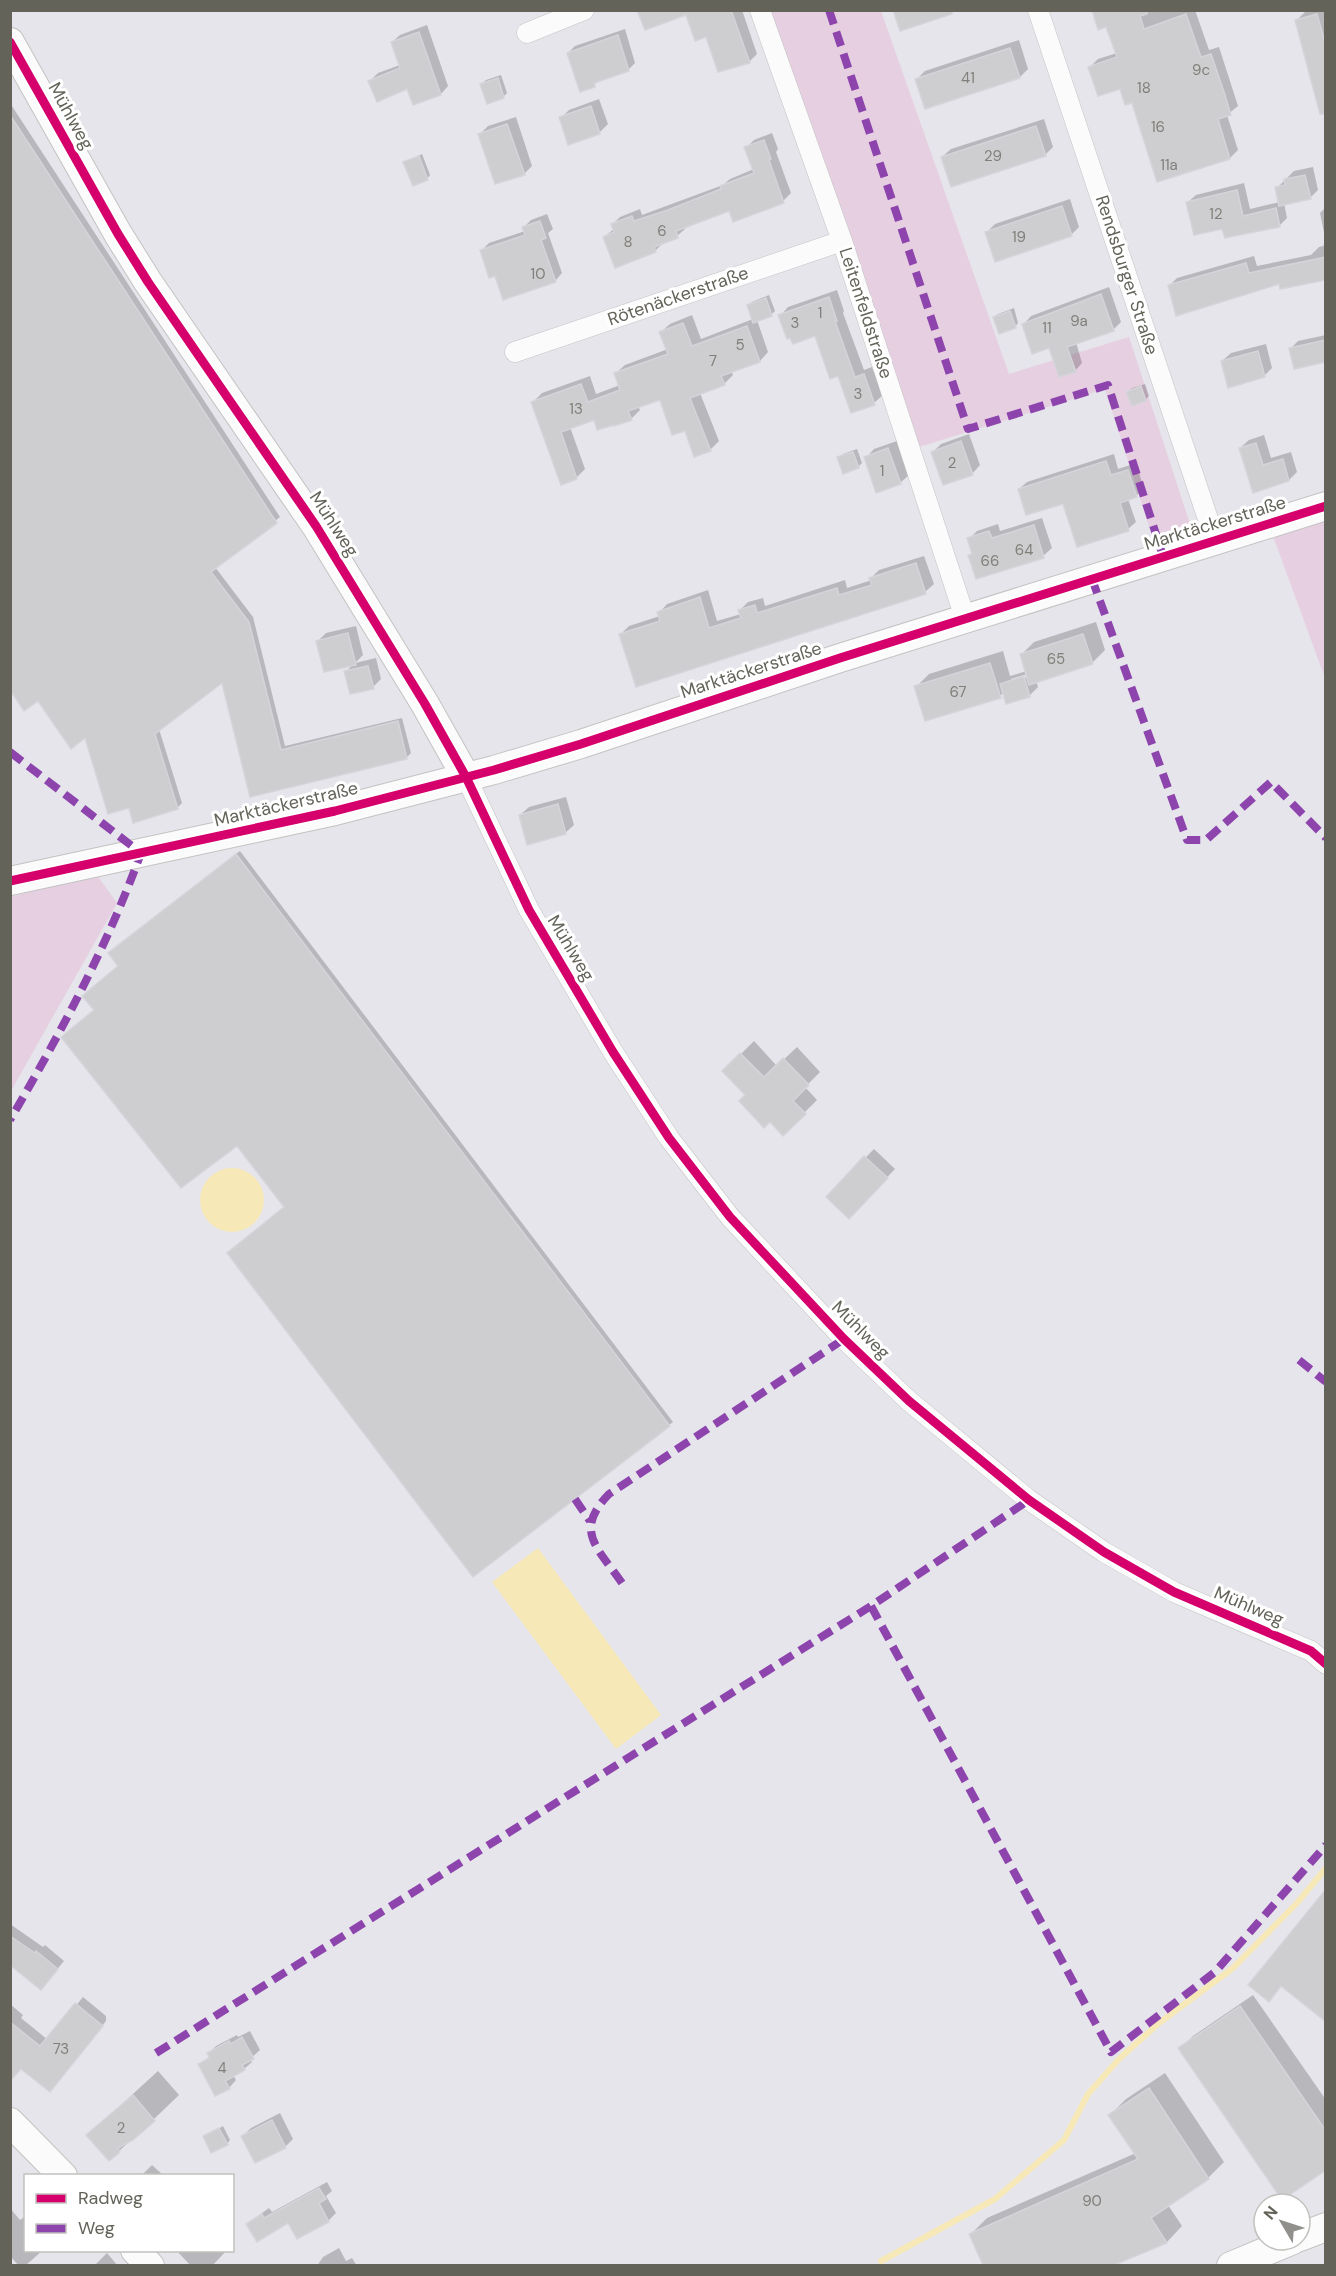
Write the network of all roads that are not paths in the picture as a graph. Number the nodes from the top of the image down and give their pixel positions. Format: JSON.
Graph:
{"nodes":[{"id":1,"x":584,"y":10,"type":"edge"},
{"id":2,"x":760,"y":10,"type":"edge"},
{"id":3,"x":1038,"y":10,"type":"edge"},
{"id":4,"x":527,"y":33,"type":"dead end"},
{"id":5,"x":10,"y":42,"type":"edge"},
{"id":6,"x":842,"y":241,"type":"junction"},
{"id":7,"x":515,"y":352,"type":"dead end"},
{"id":8,"x":1326,"y":506,"type":"edge"},
{"id":9,"x":1215,"y":540,"type":"junction"},
{"id":10,"x":965,"y":618,"type":"junction"},
{"id":11,"x":466,"y":777,"type":"junction"},
{"id":12,"x":10,"y":881,"type":"edge"},
{"id":13,"x":1326,"y":1664,"type":"edge"},
{"id":14,"x":10,"y":2122,"type":"edge"},
{"id":15,"x":62,"y":2174,"type":"edge"},
{"id":16,"x":137,"y":2252,"type":"edge"},
{"id":17,"x":1263,"y":2252,"type":"edge"},
{"id":18,"x":150,"y":2265,"type":"edge"},
{"id":19,"x":1231,"y":2265,"type":"edge"}],
"edges":[{"from":1,"to":4,"type":"street"},
{"from":2,"to":6,"type":"street","name":"Leitenfeldstraße"},
{"from":3,"to":9,"type":"street","name":"Rendsburger Straße"},
{"from":5,"to":11,"type":"street","name":"Mühlweg"},
{"from":6,"to":7,"type":"street","name":"Rötenäckerstraße"},
{"from":6,"to":10,"type":"street","name":"Leitenfeldstraße"},
{"from":8,"to":9,"type":"street","name":"Marktäckerstraße"},
{"from":9,"to":10,"type":"street","name":"Marktäckerstraße"},
{"from":10,"to":11,"type":"street","name":"Marktäckerstraße"},
{"from":11,"to":12,"type":"street","name":"Marktäckerstraße"},
{"from":11,"to":13,"type":"street","name":"Mühlweg"},
{"from":14,"to":15,"type":"street"},
{"from":16,"to":18,"type":"street"},
{"from":17,"to":19,"type":"street"}]}
